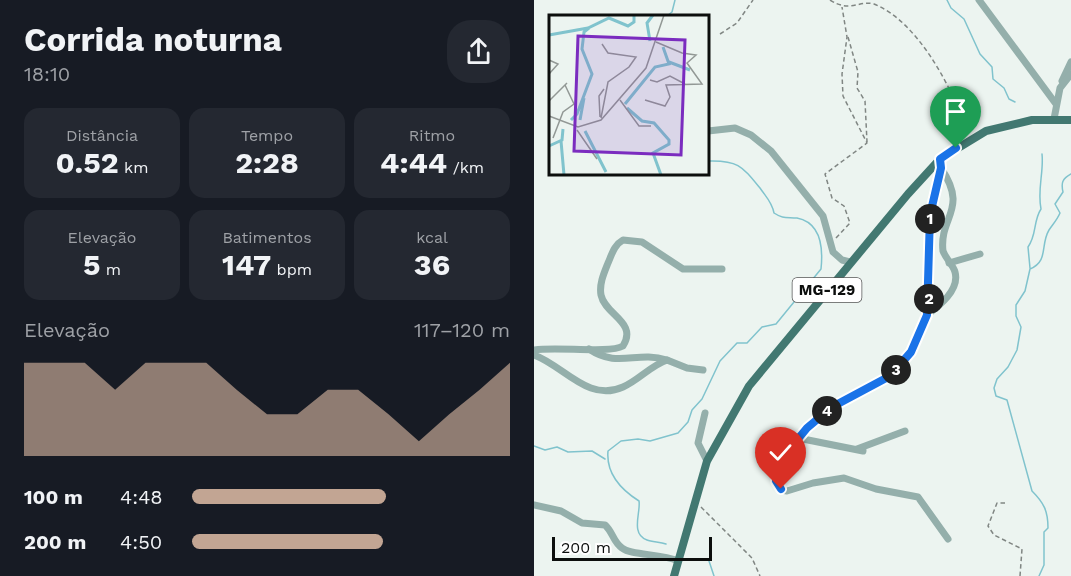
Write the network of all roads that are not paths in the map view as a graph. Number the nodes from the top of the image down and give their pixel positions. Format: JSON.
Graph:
{"nodes":[{"id":1,"x":979,"y":0,"type":"edge"},
{"id":2,"x":1071,"y":62,"type":"edge"},
{"id":3,"x":1071,"y":74,"type":"edge"},
{"id":4,"x":1062,"y":84,"type":"junction"},
{"id":5,"x":1056,"y":104,"type":"junction"},
{"id":6,"x":1054,"y":119,"type":"junction"},
{"id":7,"x":1071,"y":120,"type":"edge"},
{"id":8,"x":710,"y":131,"type":"edge"},
{"id":9,"x":941,"y":164,"type":"junction"},
{"id":10,"x":980,"y":254,"type":"dead end"},
{"id":11,"x":850,"y":262,"type":"junction"},
{"id":12,"x":950,"y":263,"type":"junction"},
{"id":13,"x":722,"y":270,"type":"dead end"},
{"id":14,"x":927,"y":315,"type":"junction"},
{"id":15,"x":587,"y":348,"type":"junction"},
{"id":16,"x":534,"y":350,"type":"edge"},
{"id":17,"x":534,"y":355,"type":"edge"},
{"id":18,"x":667,"y":360,"type":"junction"},
{"id":19,"x":703,"y":370,"type":"dead end"},
{"id":20,"x":705,"y":413,"type":"dead end"},
{"id":21,"x":905,"y":431,"type":"dead end"},
{"id":22,"x":798,"y":438,"type":"junction"},
{"id":23,"x":707,"y":461,"type":"junction"},
{"id":24,"x":534,"y":505,"type":"edge"},
{"id":25,"x":948,"y":539,"type":"dead end"},
{"id":26,"x":678,"y":561,"type":"junction"},
{"id":27,"x":674,"y":576,"type":"edge"}],
"edges":[{"from":1,"to":5,"type":"street"},
{"from":2,"to":4,"type":"street"},
{"from":3,"to":4,"type":"street"},
{"from":4,"to":5,"type":"street"},
{"from":5,"to":6,"type":"street"},
{"from":6,"to":7,"type":"main road","number":"MG-129"},
{"from":6,"to":9,"type":"main road","number":"MG-129"},
{"from":8,"to":11,"type":"street"},
{"from":9,"to":11,"type":"main road","number":"MG-129"},
{"from":9,"to":12,"type":"street"},
{"from":9,"to":14,"type":"street"},
{"from":10,"to":12,"type":"street"},
{"from":11,"to":23,"type":"main road","number":"MG-129"},
{"from":12,"to":14,"type":"street"},
{"from":13,"to":15,"type":"street"},
{"from":14,"to":22,"type":"street"},
{"from":15,"to":16,"type":"street"},
{"from":15,"to":18,"type":"street"},
{"from":17,"to":18,"type":"street"},
{"from":18,"to":19,"type":"street"},
{"from":20,"to":23,"type":"street"},
{"from":21,"to":22,"type":"street"},
{"from":22,"to":25,"type":"street"},
{"from":23,"to":26,"type":"main road","number":"MG-129"},
{"from":24,"to":26,"type":"street"},
{"from":26,"to":27,"type":"main road","number":"MG-129"}]}
